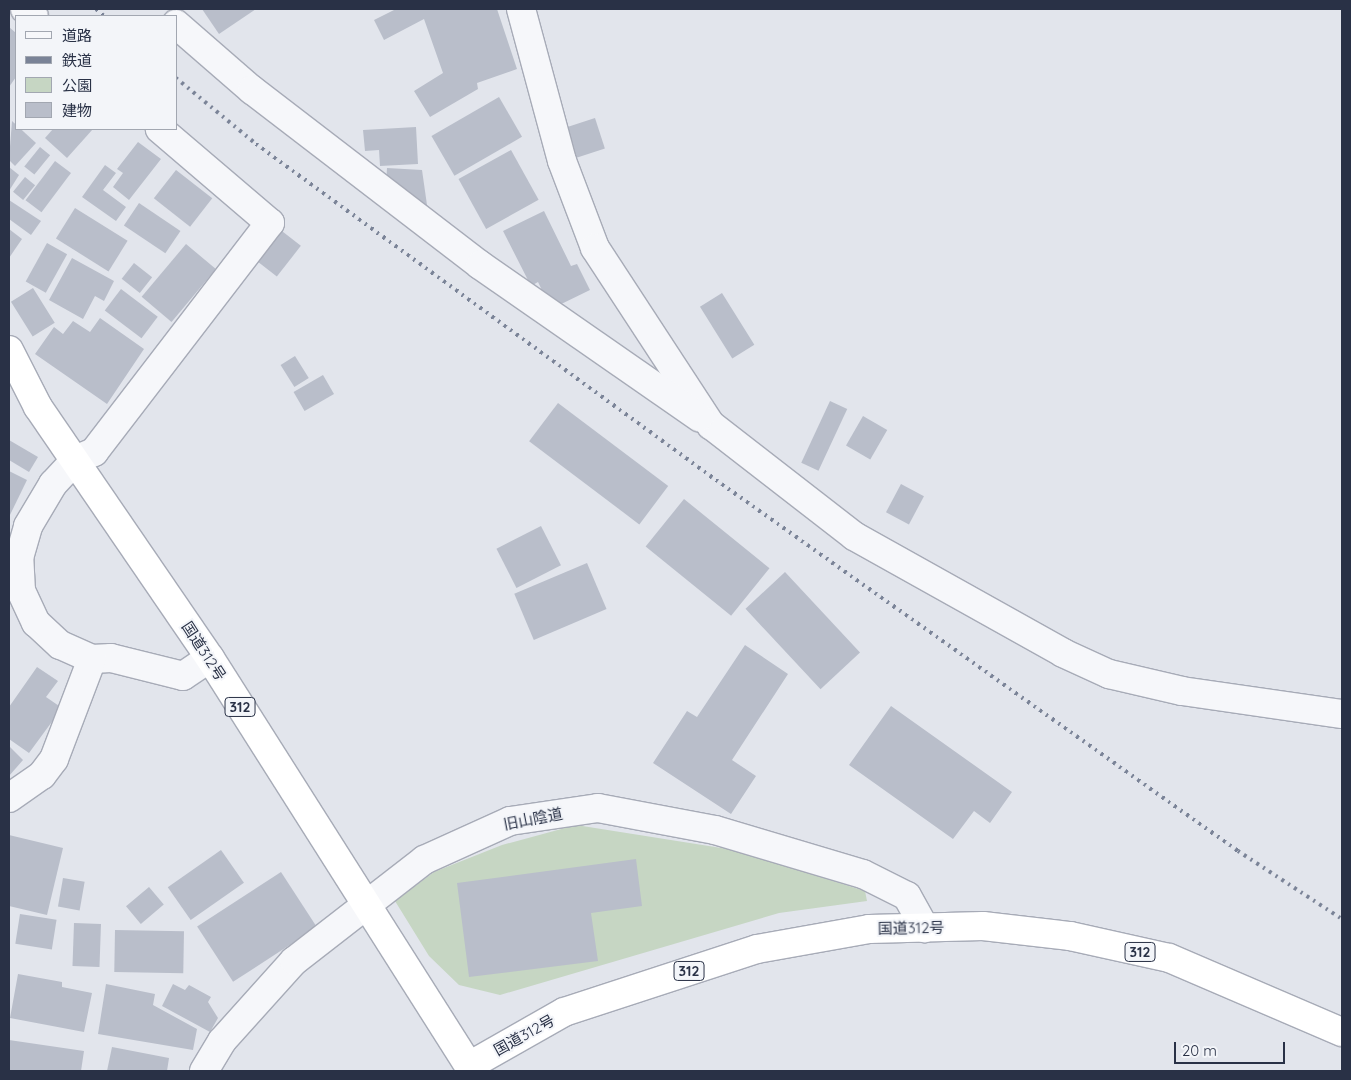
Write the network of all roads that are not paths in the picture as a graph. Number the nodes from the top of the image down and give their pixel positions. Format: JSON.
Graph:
{"nodes":[{"id":1,"x":521,"y":9,"type":"edge"},
{"id":2,"x":178,"y":26,"type":"edge"},
{"id":3,"x":161,"y":130,"type":"edge"},
{"id":4,"x":9,"y":350,"type":"edge"},
{"id":5,"x":711,"y":425,"type":"junction"},
{"id":6,"x":75,"y":460,"type":"junction"},
{"id":7,"x":210,"y":658,"type":"junction"},
{"id":8,"x":92,"y":659,"type":"junction"},
{"id":9,"x":1342,"y":714,"type":"edge"},
{"id":10,"x":9,"y":798,"type":"edge"},
{"id":11,"x":367,"y":906,"type":"junction"},
{"id":12,"x":925,"y":928,"type":"junction"},
{"id":13,"x":1342,"y":1032,"type":"edge"},
{"id":14,"x":204,"y":1071,"type":"edge"}],
"edges":[{"from":1,"to":5,"type":"street"},
{"from":2,"to":5,"type":"street"},
{"from":3,"to":6,"type":"street"},
{"from":4,"to":6,"type":"highway","name":"国道312号","number":"312"},
{"from":5,"to":9,"type":"street"},
{"from":6,"to":7,"type":"highway","name":"国道312号","number":"312"},
{"from":6,"to":8,"type":"street"},
{"from":7,"to":8,"type":"street"},
{"from":7,"to":11,"type":"highway","name":"国道312号","number":"312"},
{"from":8,"to":10,"type":"street"},
{"from":11,"to":12,"type":"street","name":"旧山陰道"},
{"from":11,"to":12,"type":"highway","name":"国道312号","number":"312"},
{"from":11,"to":14,"type":"street","name":"旧山陰道"},
{"from":12,"to":13,"type":"highway","name":"国道312号","number":"312"}]}
